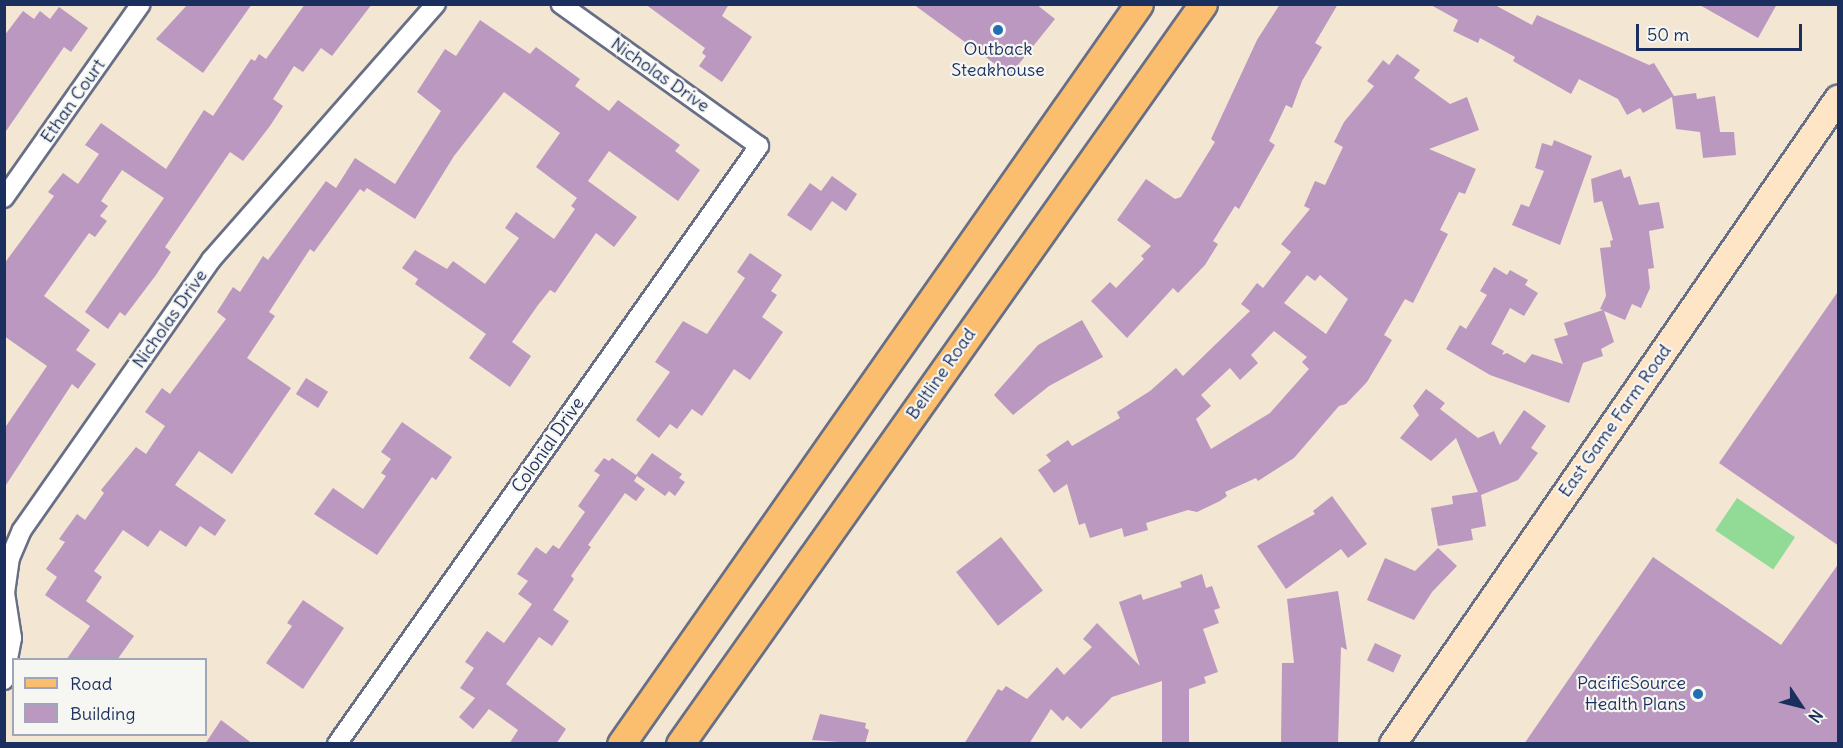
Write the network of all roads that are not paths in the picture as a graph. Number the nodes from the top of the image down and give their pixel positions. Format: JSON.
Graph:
{"nodes":[{"id":1,"x":141,"y":4,"type":"edge"},
{"id":2,"x":436,"y":4,"type":"edge"},
{"id":3,"x":561,"y":4,"type":"edge"},
{"id":4,"x":1139,"y":4,"type":"edge"},
{"id":5,"x":1203,"y":4,"type":"edge"},
{"id":6,"x":1839,"y":99,"type":"edge"},
{"id":7,"x":759,"y":146,"type":"joint"},
{"id":8,"x":4,"y":198,"type":"edge"},
{"id":9,"x":4,"y":680,"type":"edge"},
{"id":10,"x":337,"y":744,"type":"edge"},
{"id":11,"x":621,"y":744,"type":"edge"},
{"id":12,"x":680,"y":744,"type":"edge"},
{"id":13,"x":1393,"y":744,"type":"edge"}],
"edges":[{"from":1,"to":8,"type":"street","name":"Ethan Court"},
{"from":2,"to":9,"type":"street","name":"Nicholas Drive"},
{"from":3,"to":7,"type":"street","name":"Nicholas Drive"},
{"from":4,"to":11,"type":"main road"},
{"from":5,"to":12,"type":"main road","name":"Beltline Road"},
{"from":6,"to":13,"type":"street","name":"East Game Farm Road"},
{"from":7,"to":10,"type":"street","name":"Colonial Drive"}]}
